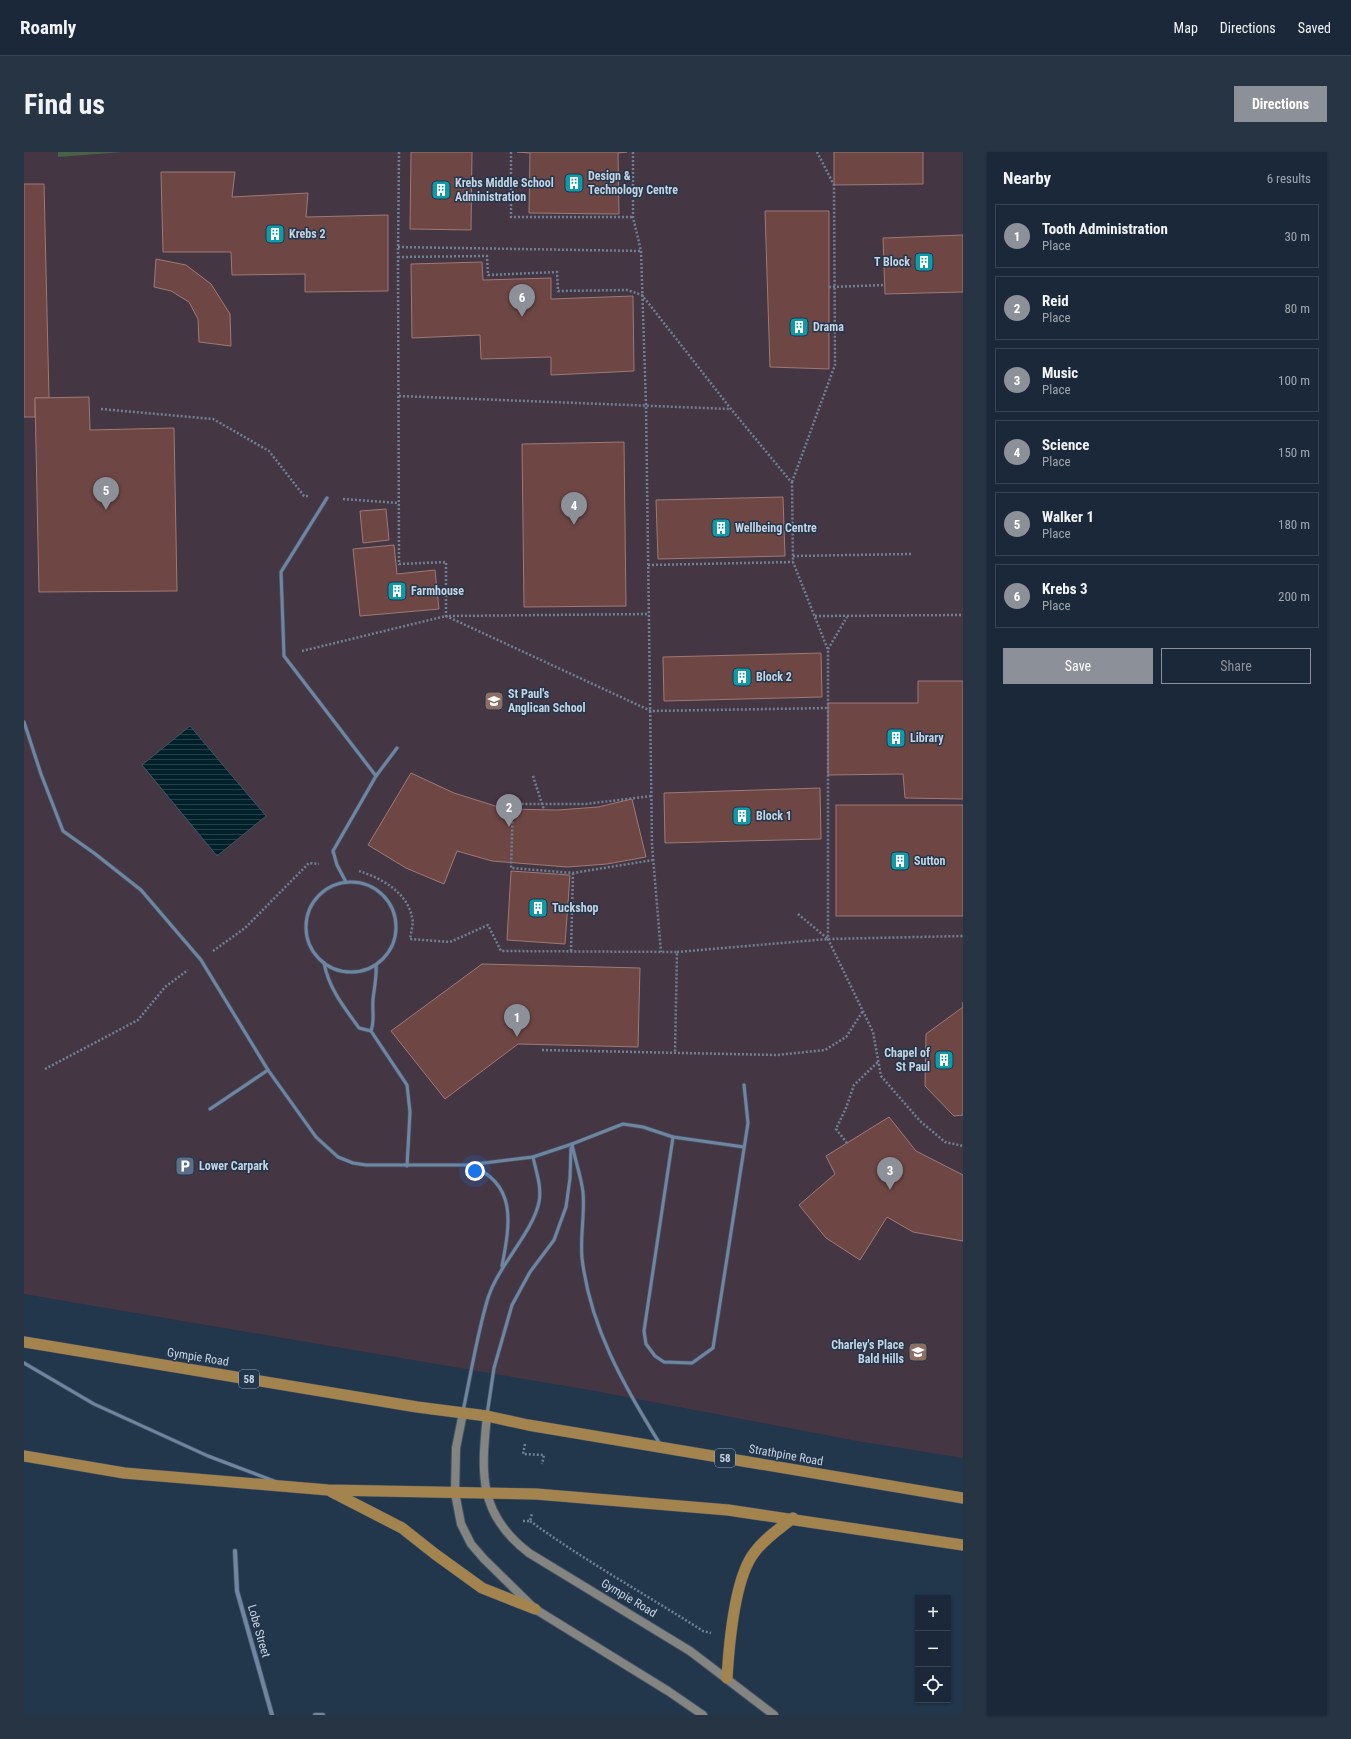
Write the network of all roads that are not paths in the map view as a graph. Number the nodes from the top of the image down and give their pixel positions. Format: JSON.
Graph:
{"nodes":[{"id":1,"x":327,"y":498,"type":"road end"},
{"id":2,"x":24,"y":722,"type":"edge"},
{"id":3,"x":397,"y":748,"type":"dead end"},
{"id":4,"x":376,"y":776,"type":"junction"},
{"id":5,"x":346,"y":882,"type":"junction"},
{"id":6,"x":324,"y":963,"type":"junction"},
{"id":7,"x":376,"y":965,"type":"junction"},
{"id":8,"x":371,"y":1031,"type":"junction"},
{"id":9,"x":268,"y":1070,"type":"junction"},
{"id":10,"x":744,"y":1085,"type":"dead end"},
{"id":11,"x":210,"y":1109,"type":"dead end"},
{"id":12,"x":673,"y":1137,"type":"junction"},
{"id":13,"x":572,"y":1144,"type":"junction"},
{"id":14,"x":744,"y":1147,"type":"junction"},
{"id":15,"x":533,"y":1157,"type":"junction"},
{"id":16,"x":468,"y":1165,"type":"junction"},
{"id":17,"x":407,"y":1166,"type":"junction"},
{"id":18,"x":502,"y":1268,"type":"junction"},
{"id":19,"x":24,"y":1342,"type":"edge"},
{"id":20,"x":24,"y":1363,"type":"edge"},
{"id":21,"x":463,"y":1412,"type":"junction"},
{"id":22,"x":487,"y":1416,"type":"junction"},
{"id":23,"x":662,"y":1447,"type":"junction"},
{"id":24,"x":24,"y":1456,"type":"edge"},
{"id":25,"x":287,"y":1486,"type":"junction"},
{"id":26,"x":328,"y":1490,"type":"junction"},
{"id":27,"x":486,"y":1492,"type":"junction"},
{"id":28,"x":455,"y":1493,"type":"junction"},
{"id":29,"x":963,"y":1498,"type":"edge"},
{"id":30,"x":793,"y":1518,"type":"junction"},
{"id":31,"x":963,"y":1545,"type":"edge"},
{"id":32,"x":235,"y":1551,"type":"dead end"},
{"id":33,"x":535,"y":1609,"type":"junction"},
{"id":34,"x":727,"y":1678,"type":"junction"},
{"id":35,"x":272,"y":1715,"type":"edge"},
{"id":36,"x":315,"y":1715,"type":"edge"},
{"id":37,"x":323,"y":1715,"type":"edge"},
{"id":38,"x":703,"y":1715,"type":"edge"},
{"id":39,"x":774,"y":1715,"type":"edge"}],
"edges":[{"from":1,"to":4,"type":"lane"},
{"from":2,"to":9,"type":"lane"},
{"from":3,"to":4,"type":"lane"},
{"from":4,"to":5,"type":"lane"},
{"from":5,"to":6,"type":"lane"},
{"from":5,"to":7,"type":"lane"},
{"from":6,"to":7,"type":"lane"},
{"from":6,"to":8,"type":"lane"},
{"from":7,"to":8,"type":"lane"},
{"from":8,"to":17,"type":"lane"},
{"from":9,"to":11,"type":"lane"},
{"from":9,"to":17,"type":"lane"},
{"from":10,"to":14,"type":"lane"},
{"from":12,"to":13,"type":"lane"},
{"from":12,"to":14,"type":"lane"},
{"from":12,"to":14,"type":"lane"},
{"from":13,"to":15,"type":"lane"},
{"from":13,"to":22,"type":"lane"},
{"from":13,"to":23,"type":"lane"},
{"from":15,"to":16,"type":"lane"},
{"from":15,"to":18,"type":"lane"},
{"from":16,"to":17,"type":"lane"},
{"from":16,"to":18,"type":"lane"},
{"from":18,"to":21,"type":"lane"},
{"from":19,"to":21,"type":"highway","name":"Gympie Road","number":"58"},
{"from":20,"to":25,"type":"lane"},
{"from":21,"to":22,"type":"highway","name":"Gympie Road","number":"58"},
{"from":21,"to":28,"type":"main road"},
{"from":22,"to":23,"type":"highway","name":"Strathpine Road","number":"58"},
{"from":22,"to":27,"type":"main road","name":"Gympie Road"},
{"from":23,"to":29,"type":"highway","name":"Strathpine Road","number":"58"},
{"from":24,"to":25,"type":"highway"},
{"from":25,"to":26,"type":"highway"},
{"from":26,"to":28,"type":"highway"},
{"from":26,"to":33,"type":"highway"},
{"from":27,"to":28,"type":"highway"},
{"from":27,"to":30,"type":"highway"},
{"from":27,"to":34,"type":"main road","name":"Gympie Road"},
{"from":28,"to":33,"type":"main road"},
{"from":30,"to":31,"type":"highway"},
{"from":30,"to":34,"type":"highway"},
{"from":32,"to":35,"type":"street","name":"Lobe Street"},
{"from":33,"to":38,"type":"main road"},
{"from":34,"to":39,"type":"main road","name":"Gympie Road"},
{"from":36,"to":37,"type":"street"}]}
